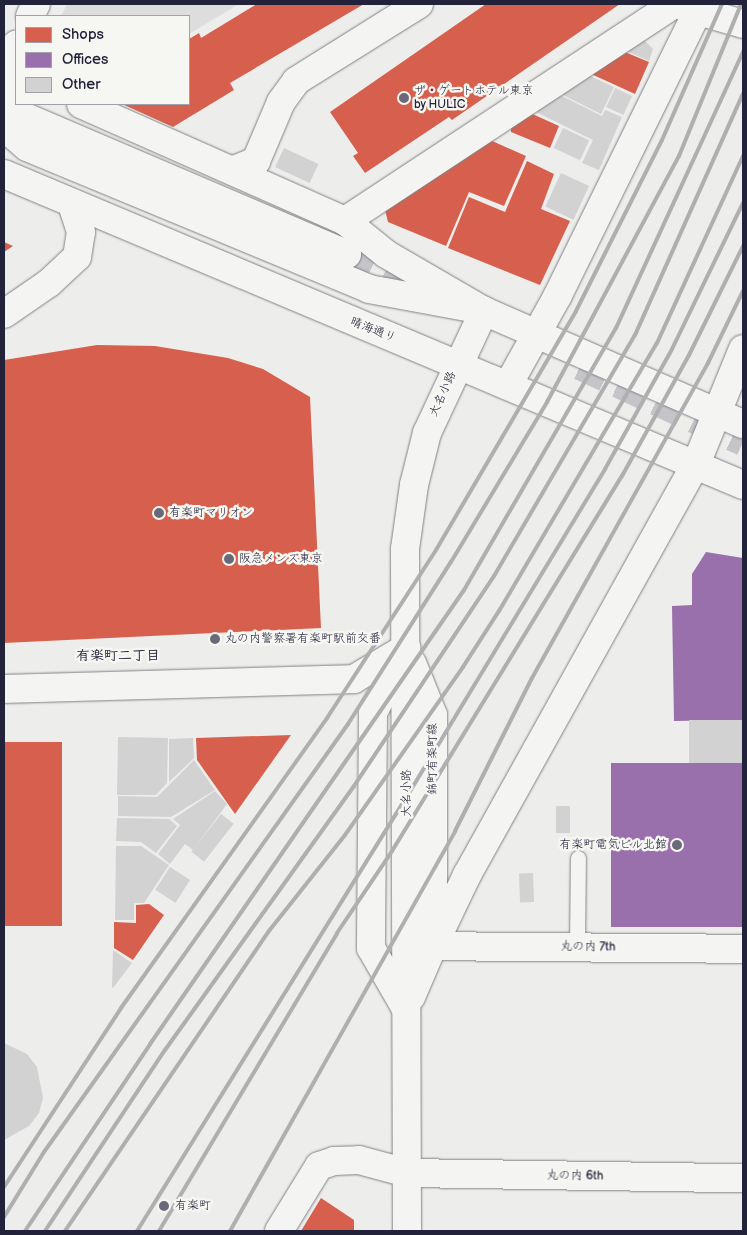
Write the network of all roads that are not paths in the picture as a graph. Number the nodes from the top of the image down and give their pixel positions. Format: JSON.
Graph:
{"nodes":[{"id":1,"x":419,"y":4,"type":"edge"},
{"id":2,"x":684,"y":7,"type":"edge"},
{"id":3,"x":743,"y":24,"type":"edge"},
{"id":4,"x":15,"y":47,"type":"edge"},
{"id":5,"x":4,"y":72,"type":"edge"},
{"id":6,"x":83,"y":105,"type":"edge"},
{"id":7,"x":4,"y":108,"type":"edge"},
{"id":8,"x":4,"y":128,"type":"edge"},
{"id":9,"x":234,"y":170,"type":"junction"},
{"id":10,"x":4,"y":174,"type":"edge"},
{"id":11,"x":72,"y":205,"type":"junction"},
{"id":12,"x":345,"y":221,"type":"junction"},
{"id":13,"x":347,"y":254,"type":"tunnel mouth"},
{"id":14,"x":484,"y":311,"type":"junction"},
{"id":15,"x":4,"y":314,"type":"edge"},
{"id":16,"x":537,"y":334,"type":"junction"},
{"id":17,"x":743,"y":349,"type":"edge"},
{"id":18,"x":457,"y":364,"type":"junction"},
{"id":19,"x":508,"y":385,"type":"junction"},
{"id":20,"x":716,"y":411,"type":"junction"},
{"id":21,"x":743,"y":424,"type":"edge"},
{"id":22,"x":696,"y":464,"type":"junction"},
{"id":23,"x":743,"y":485,"type":"edge"},
{"id":24,"x":406,"y":648,"type":"junction"},
{"id":25,"x":4,"y":689,"type":"edge"},
{"id":26,"x":578,"y":858,"type":"dead end"},
{"id":27,"x":420,"y":946,"type":"junction"},
{"id":28,"x":577,"y":946,"type":"junction"},
{"id":29,"x":743,"y":949,"type":"edge"},
{"id":30,"x":406,"y":1008,"type":"junction"},
{"id":31,"x":407,"y":1172,"type":"junction"},
{"id":32,"x":743,"y":1178,"type":"edge"},
{"id":33,"x":279,"y":1231,"type":"edge"},
{"id":34,"x":407,"y":1231,"type":"edge"}],
"edges":[{"from":1,"to":9,"type":"main road"},
{"from":2,"to":3,"type":"main road"},
{"from":2,"to":12,"type":"main road"},
{"from":2,"to":16,"type":"main road"},
{"from":4,"to":5,"type":"main road"},
{"from":6,"to":9,"type":"main road"},
{"from":7,"to":13,"type":"main road"},
{"from":8,"to":14,"type":"main road"},
{"from":9,"to":12,"type":"main road"},
{"from":10,"to":11,"type":"main road","name":"晴海通り"},
{"from":11,"to":15,"type":"main road"},
{"from":11,"to":18,"type":"main road","name":"晴海通り"},
{"from":12,"to":14,"type":"main road"},
{"from":14,"to":16,"type":"main road"},
{"from":14,"to":18,"type":"main road"},
{"from":16,"to":19,"type":"main road"},
{"from":16,"to":20,"type":"main road"},
{"from":17,"to":20,"type":"main road"},
{"from":18,"to":19,"type":"main road","name":"晴海通り"},
{"from":18,"to":24,"type":"main road","name":"大名小路"},
{"from":19,"to":22,"type":"main road","name":"晴海通り"},
{"from":20,"to":21,"type":"main road"},
{"from":20,"to":22,"type":"main road"},
{"from":22,"to":23,"type":"main road","name":"晴海通り"},
{"from":22,"to":27,"type":"main road"},
{"from":24,"to":25,"type":"main road"},
{"from":24,"to":27,"type":"main road","name":"大名小路"},
{"from":24,"to":30,"type":"main road"},
{"from":26,"to":28,"type":"lane"},
{"from":27,"to":28,"type":"main road","name":"丸の内 7th"},
{"from":27,"to":30,"type":"main road","name":"大名小路"},
{"from":28,"to":29,"type":"main road","name":"丸の内 7th"},
{"from":30,"to":31,"type":"main road","name":"大名小路"},
{"from":31,"to":32,"type":"main road","name":"丸の内 6th"},
{"from":31,"to":33,"type":"main road","name":"丸の内 6th"},
{"from":31,"to":34,"type":"main road","name":"大名小路"}]}
